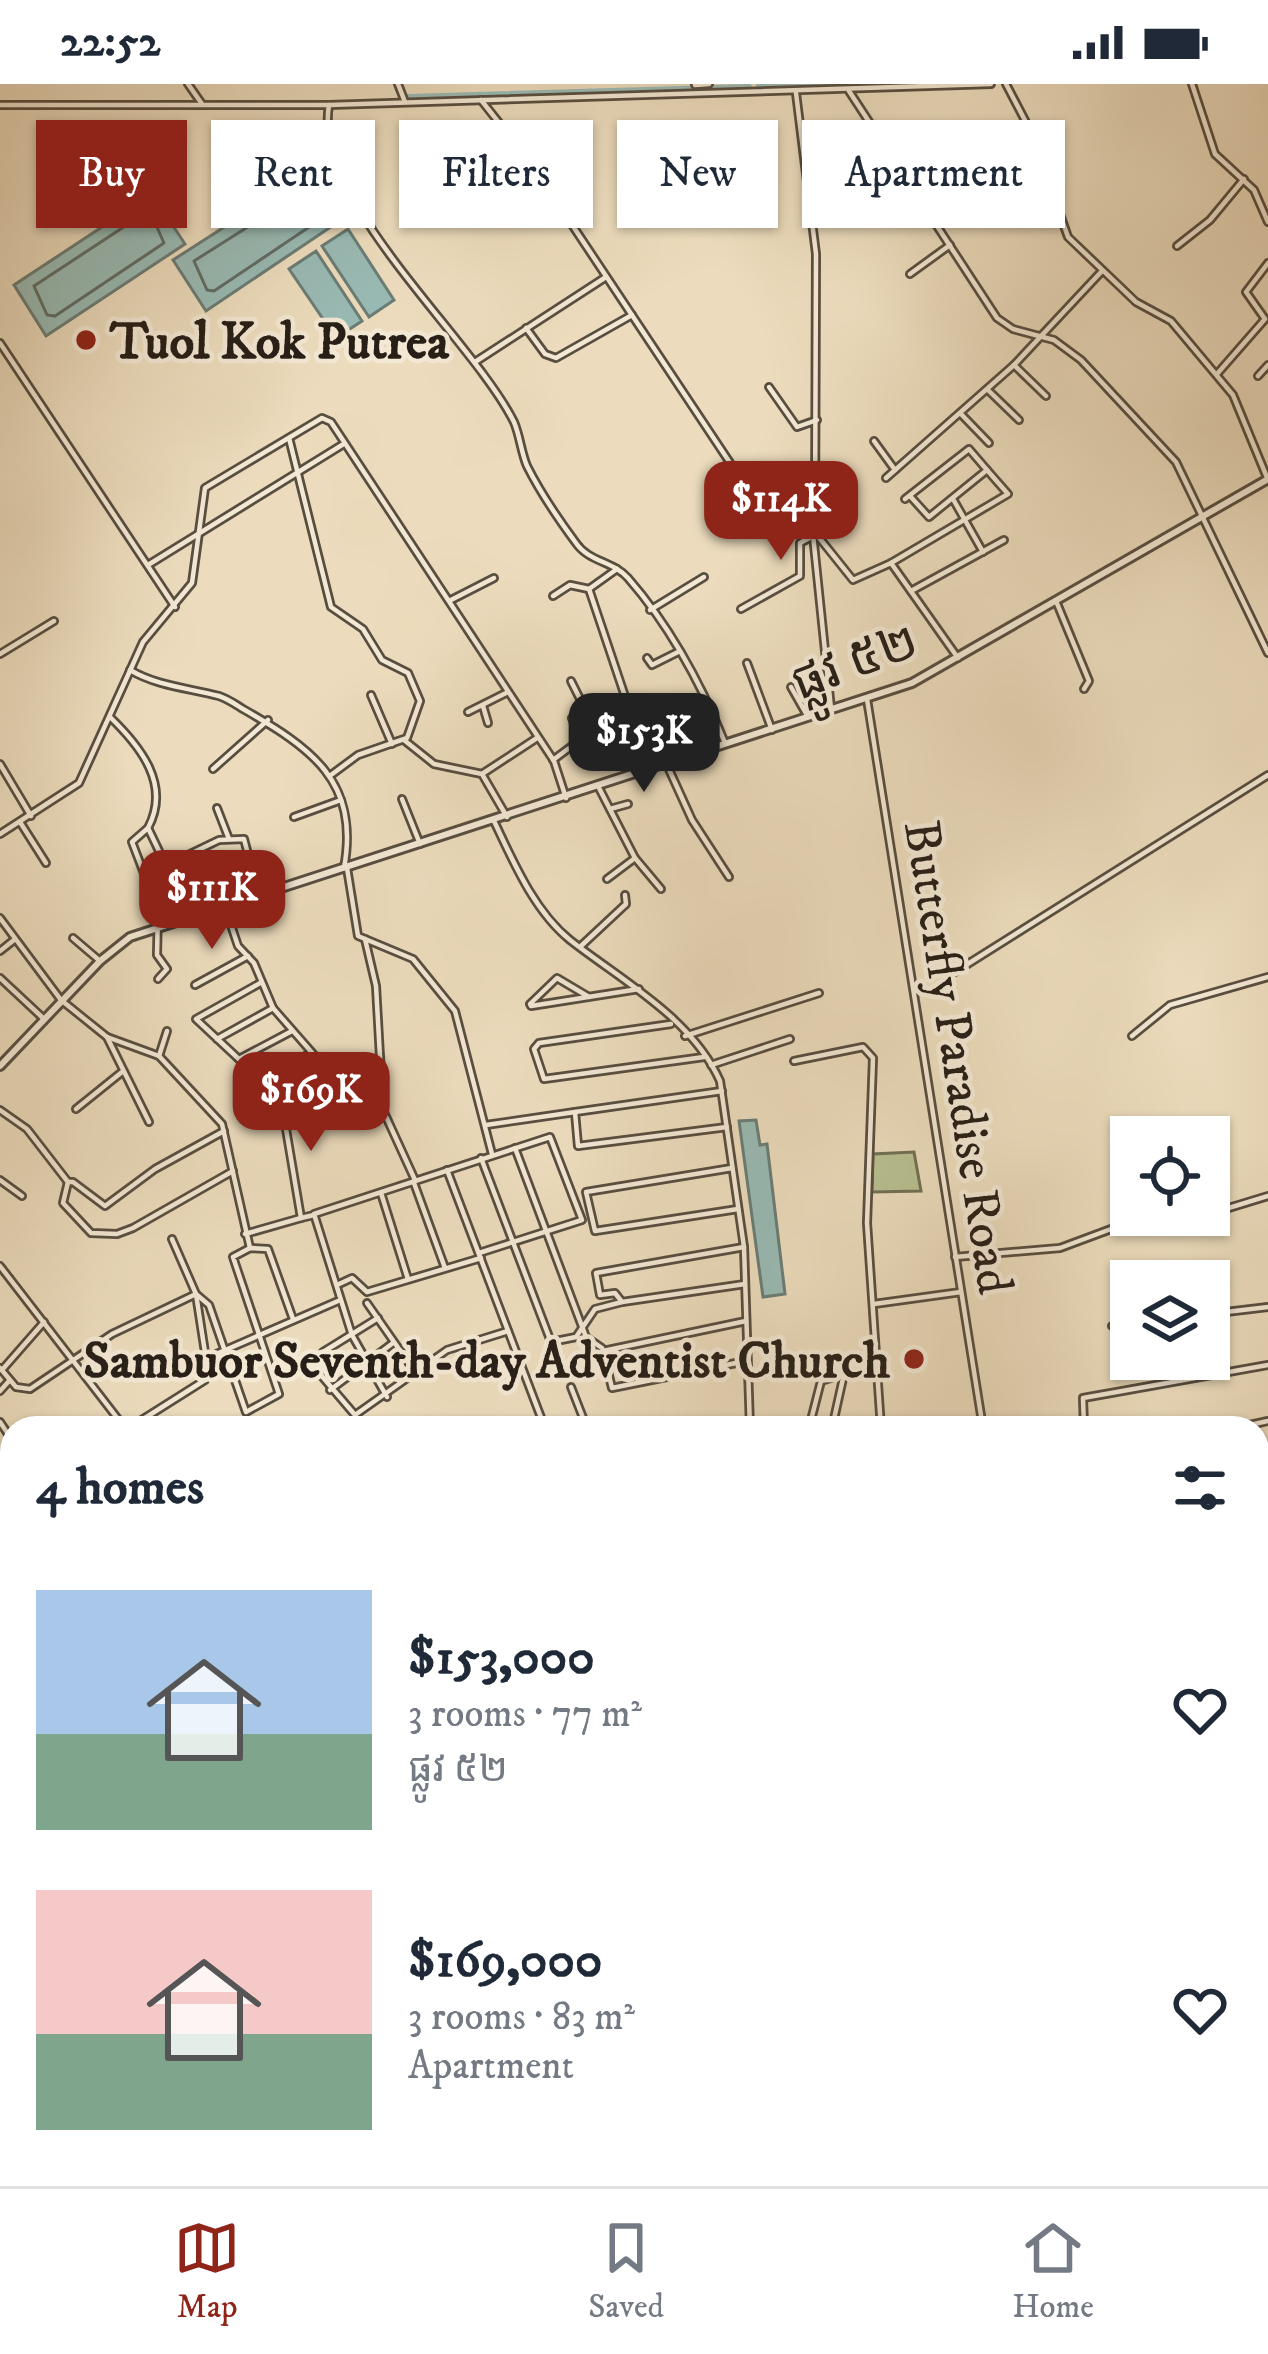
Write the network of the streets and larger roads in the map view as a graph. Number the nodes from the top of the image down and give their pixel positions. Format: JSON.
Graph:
{"nodes":[{"id":1,"x":188,"y":84,"type":"edge"},
{"id":2,"x":398,"y":84,"type":"edge"},
{"id":3,"x":709,"y":84,"type":"edge"},
{"id":4,"x":753,"y":84,"type":"edge"},
{"id":5,"x":991,"y":84,"type":"edge"},
{"id":6,"x":1006,"y":84,"type":"edge"},
{"id":7,"x":1192,"y":84,"type":"edge"},
{"id":8,"x":694,"y":85,"type":"edge"},
{"id":9,"x":969,"y":85,"type":"edge"},
{"id":10,"x":852,"y":89,"type":"edge"},
{"id":11,"x":796,"y":92,"type":"junction"},
{"id":12,"x":759,"y":94,"type":"junction"},
{"id":13,"x":481,"y":99,"type":"junction"},
{"id":14,"x":405,"y":102,"type":"junction"},
{"id":15,"x":0,"y":105,"type":"edge"},
{"id":16,"x":329,"y":105,"type":"junction"},
{"id":17,"x":202,"y":106,"type":"junction"},
{"id":18,"x":871,"y":120,"type":"edge"},
{"id":19,"x":1025,"y":120,"type":"edge"},
{"id":20,"x":1244,"y":179,"type":"junction"},
{"id":21,"x":1268,"y":222,"type":"edge"},
{"id":22,"x":939,"y":228,"type":"edge"},
{"id":23,"x":1064,"y":228,"type":"edge"},
{"id":24,"x":950,"y":245,"type":"junction"},
{"id":25,"x":1177,"y":246,"type":"dead end"},
{"id":26,"x":1268,"y":263,"type":"edge"},
{"id":27,"x":1102,"y":271,"type":"junction"},
{"id":28,"x":910,"y":274,"type":"dead end"},
{"id":29,"x":606,"y":277,"type":"junction"},
{"id":30,"x":632,"y":315,"type":"junction"},
{"id":31,"x":1267,"y":320,"type":"edge"},
{"id":32,"x":526,"y":328,"type":"junction"},
{"id":33,"x":1043,"y":336,"type":"junction"},
{"id":34,"x":0,"y":343,"type":"edge"},
{"id":35,"x":473,"y":363,"type":"junction"},
{"id":36,"x":1014,"y":365,"type":"junction"},
{"id":37,"x":1268,"y":365,"type":"edge"},
{"id":38,"x":1215,"y":376,"type":"junction"},
{"id":39,"x":1258,"y":376,"type":"dead end"},
{"id":40,"x":769,"y":387,"type":"dead end"},
{"id":41,"x":988,"y":390,"type":"junction"},
{"id":42,"x":1046,"y":396,"type":"dead end"},
{"id":43,"x":961,"y":415,"type":"junction"},
{"id":44,"x":818,"y":420,"type":"junction"},
{"id":45,"x":1019,"y":420,"type":"dead end"},
{"id":46,"x":290,"y":438,"type":"junction"},
{"id":47,"x":874,"y":441,"type":"dead end"},
{"id":48,"x":989,"y":442,"type":"dead end"},
{"id":49,"x":344,"y":444,"type":"junction"},
{"id":50,"x":895,"y":470,"type":"junction"},
{"id":51,"x":987,"y":470,"type":"junction"},
{"id":52,"x":296,"y":473,"type":"junction"},
{"id":53,"x":886,"y":478,"type":"dead end"},
{"id":54,"x":1268,"y":479,"type":"edge"},
{"id":55,"x":952,"y":498,"type":"junction"},
{"id":56,"x":1200,"y":517,"type":"junction"},
{"id":57,"x":964,"y":520,"type":"junction"},
{"id":58,"x":813,"y":531,"type":"junction"},
{"id":59,"x":198,"y":533,"type":"junction"},
{"id":60,"x":1004,"y":540,"type":"dead end"},
{"id":61,"x":983,"y":552,"type":"junction"},
{"id":62,"x":890,"y":563,"type":"junction"},
{"id":63,"x":148,"y":565,"type":"junction"},
{"id":64,"x":618,"y":569,"type":"junction"},
{"id":65,"x":704,"y":577,"type":"dead end"},
{"id":66,"x":494,"y":578,"type":"dead end"},
{"id":67,"x":589,"y":590,"type":"junction"},
{"id":68,"x":911,"y":591,"type":"junction"},
{"id":69,"x":553,"y":596,"type":"dead end"},
{"id":70,"x":450,"y":601,"type":"junction"},
{"id":71,"x":1056,"y":601,"type":"junction"},
{"id":72,"x":175,"y":607,"type":"junction"},
{"id":73,"x":741,"y":609,"type":"dead end"},
{"id":74,"x":650,"y":610,"type":"junction"},
{"id":75,"x":54,"y":621,"type":"dead end"},
{"id":76,"x":678,"y":652,"type":"junction"},
{"id":77,"x":1268,"y":652,"type":"edge"},
{"id":78,"x":0,"y":654,"type":"edge"},
{"id":79,"x":647,"y":658,"type":"dead end"},
{"id":80,"x":958,"y":658,"type":"junction"},
{"id":81,"x":747,"y":664,"type":"dead end"},
{"id":82,"x":130,"y":670,"type":"junction"},
{"id":83,"x":571,"y":681,"type":"dead end"},
{"id":84,"x":791,"y":687,"type":"dead end"},
{"id":85,"x":1084,"y":689,"type":"dead end"},
{"id":86,"x":508,"y":692,"type":"junction"},
{"id":87,"x":371,"y":695,"type":"dead end"},
{"id":88,"x":866,"y":697,"type":"junction"},
{"id":89,"x":483,"y":706,"type":"junction"},
{"id":90,"x":629,"y":709,"type":"junction"},
{"id":91,"x":831,"y":710,"type":"junction"},
{"id":92,"x":468,"y":712,"type":"dead end"},
{"id":93,"x":606,"y":714,"type":"dead end"},
{"id":94,"x":110,"y":717,"type":"junction"},
{"id":95,"x":808,"y":717,"type":"junction"},
{"id":96,"x":268,"y":720,"type":"junction"},
{"id":97,"x":488,"y":723,"type":"dead end"},
{"id":98,"x":772,"y":730,"type":"junction"},
{"id":99,"x":537,"y":738,"type":"junction"},
{"id":100,"x":404,"y":740,"type":"junction"},
{"id":101,"x":392,"y":744,"type":"junction"},
{"id":102,"x":726,"y":745,"type":"junction"},
{"id":103,"x":554,"y":760,"type":"junction"},
{"id":104,"x":0,"y":764,"type":"edge"},
{"id":105,"x":667,"y":765,"type":"junction"},
{"id":106,"x":213,"y":769,"type":"dead end"},
{"id":107,"x":650,"y":771,"type":"junction"},
{"id":108,"x":482,"y":774,"type":"junction"},
{"id":109,"x":331,"y":775,"type":"junction"},
{"id":110,"x":1268,"y":775,"type":"edge"},
{"id":111,"x":599,"y":788,"type":"junction"},
{"id":112,"x":566,"y":798,"type":"junction"},
{"id":113,"x":403,"y":799,"type":"dead end"},
{"id":114,"x":340,"y":800,"type":"junction"},
{"id":115,"x":628,"y":804,"type":"dead end"},
{"id":116,"x":217,"y":808,"type":"dead end"},
{"id":117,"x":610,"y":809,"type":"junction"},
{"id":118,"x":31,"y":816,"type":"junction"},
{"id":119,"x":294,"y":817,"type":"dead end"},
{"id":120,"x":507,"y":817,"type":"junction"},
{"id":121,"x":494,"y":821,"type":"junction"},
{"id":122,"x":20,"y":822,"type":"junction"},
{"id":123,"x":148,"y":828,"type":"junction"},
{"id":124,"x":0,"y":834,"type":"edge"},
{"id":125,"x":229,"y":839,"type":"junction"},
{"id":126,"x":420,"y":844,"type":"junction"},
{"id":127,"x":159,"y":850,"type":"dead end"},
{"id":128,"x":188,"y":855,"type":"dead end"},
{"id":129,"x":635,"y":858,"type":"junction"},
{"id":130,"x":46,"y":863,"type":"dead end"},
{"id":131,"x":345,"y":868,"type":"junction"},
{"id":132,"x":729,"y":877,"type":"dead end"},
{"id":133,"x":607,"y":880,"type":"dead end"},
{"id":134,"x":661,"y":889,"type":"dead end"},
{"id":135,"x":625,"y":895,"type":"dead end"},
{"id":136,"x":260,"y":896,"type":"junction"},
{"id":137,"x":225,"y":907,"type":"junction"},
{"id":138,"x":0,"y":918,"type":"edge"},
{"id":139,"x":160,"y":927,"type":"junction"},
{"id":140,"x":73,"y":938,"type":"dead end"},
{"id":141,"x":364,"y":939,"type":"junction"},
{"id":142,"x":14,"y":940,"type":"junction"},
{"id":143,"x":581,"y":946,"type":"junction"},
{"id":144,"x":0,"y":951,"type":"edge"},
{"id":145,"x":248,"y":956,"type":"junction"},
{"id":146,"x":100,"y":961,"type":"junction"},
{"id":147,"x":956,"y":972,"type":"dead end"},
{"id":148,"x":1268,"y":977,"type":"edge"},
{"id":149,"x":0,"y":978,"type":"edge"},
{"id":150,"x":158,"y":979,"type":"dead end"},
{"id":151,"x":262,"y":982,"type":"junction"},
{"id":152,"x":195,"y":985,"type":"dead end"},
{"id":153,"x":639,"y":988,"type":"junction"},
{"id":154,"x":819,"y":993,"type":"dead end"},
{"id":155,"x":589,"y":997,"type":"junction"},
{"id":156,"x":61,"y":1000,"type":"junction"},
{"id":157,"x":273,"y":1008,"type":"junction"},
{"id":158,"x":44,"y":1019,"type":"junction"},
{"id":159,"x":672,"y":1024,"type":"junction"},
{"id":160,"x":167,"y":1031,"type":"dead end"},
{"id":161,"x":292,"y":1031,"type":"junction"},
{"id":162,"x":685,"y":1036,"type":"junction"},
{"id":163,"x":1132,"y":1036,"type":"dead end"},
{"id":164,"x":107,"y":1037,"type":"junction"},
{"id":165,"x":217,"y":1039,"type":"junction"},
{"id":166,"x":790,"y":1039,"type":"dead end"},
{"id":167,"x":311,"y":1053,"type":"junction"},
{"id":168,"x":159,"y":1056,"type":"junction"},
{"id":169,"x":704,"y":1057,"type":"junction"},
{"id":170,"x":238,"y":1059,"type":"junction"},
{"id":171,"x":794,"y":1061,"type":"dead end"},
{"id":172,"x":0,"y":1066,"type":"edge"},
{"id":173,"x":711,"y":1066,"type":"junction"},
{"id":174,"x":122,"y":1072,"type":"junction"},
{"id":175,"x":325,"y":1079,"type":"junction"},
{"id":176,"x":254,"y":1084,"type":"junction"},
{"id":177,"x":722,"y":1091,"type":"junction"},
{"id":178,"x":273,"y":1106,"type":"junction"},
{"id":179,"x":76,"y":1109,"type":"dead end"},
{"id":180,"x":0,"y":1110,"type":"edge"},
{"id":181,"x":575,"y":1112,"type":"junction"},
{"id":182,"x":284,"y":1116,"type":"junction"},
{"id":183,"x":148,"y":1121,"type":"dead end"},
{"id":184,"x":484,"y":1125,"type":"junction"},
{"id":185,"x":727,"y":1127,"type":"junction"},
{"id":186,"x":224,"y":1131,"type":"junction"},
{"id":187,"x":515,"y":1148,"type":"junction"},
{"id":188,"x":492,"y":1154,"type":"junction"},
{"id":189,"x":482,"y":1158,"type":"junction"},
{"id":190,"x":733,"y":1168,"type":"junction"},
{"id":191,"x":446,"y":1170,"type":"junction"},
{"id":192,"x":233,"y":1171,"type":"junction"},
{"id":193,"x":0,"y":1180,"type":"edge"},
{"id":194,"x":414,"y":1180,"type":"junction"},
{"id":195,"x":68,"y":1182,"type":"junction"},
{"id":196,"x":380,"y":1191,"type":"junction"},
{"id":197,"x":22,"y":1196,"type":"dead end"},
{"id":198,"x":1268,"y":1196,"type":"edge"},
{"id":199,"x":1230,"y":1207,"type":"edge"},
{"id":200,"x":738,"y":1209,"type":"junction"},
{"id":201,"x":314,"y":1216,"type":"junction"},
{"id":202,"x":302,"y":1218,"type":"junction"},
{"id":203,"x":1110,"y":1229,"type":"edge"},
{"id":204,"x":549,"y":1232,"type":"junction"},
{"id":205,"x":245,"y":1234,"type":"junction"},
{"id":206,"x":172,"y":1240,"type":"dead end"},
{"id":207,"x":514,"y":1243,"type":"junction"},
{"id":208,"x":743,"y":1247,"type":"junction"},
{"id":209,"x":250,"y":1248,"type":"junction"},
{"id":210,"x":480,"y":1256,"type":"junction"},
{"id":211,"x":955,"y":1257,"type":"junction"},
{"id":212,"x":0,"y":1266,"type":"edge"},
{"id":213,"x":445,"y":1268,"type":"junction"},
{"id":214,"x":408,"y":1279,"type":"junction"},
{"id":215,"x":745,"y":1284,"type":"junction"},
{"id":216,"x":335,"y":1286,"type":"junction"},
{"id":217,"x":962,"y":1292,"type":"junction"},
{"id":218,"x":196,"y":1294,"type":"junction"},
{"id":219,"x":340,"y":1300,"type":"junction"},
{"id":220,"x":622,"y":1301,"type":"junction"},
{"id":221,"x":367,"y":1303,"type":"dead end"},
{"id":222,"x":874,"y":1304,"type":"junction"},
{"id":223,"x":1268,"y":1307,"type":"edge"},
{"id":224,"x":1230,"y":1312,"type":"edge"},
{"id":225,"x":378,"y":1318,"type":"junction"},
{"id":226,"x":292,"y":1319,"type":"junction"},
{"id":227,"x":746,"y":1321,"type":"junction"},
{"id":228,"x":44,"y":1322,"type":"junction"},
{"id":229,"x":583,"y":1330,"type":"junction"},
{"id":230,"x":508,"y":1331,"type":"junction"},
{"id":231,"x":258,"y":1335,"type":"junction"},
{"id":232,"x":352,"y":1335,"type":"junction"},
{"id":233,"x":395,"y":1342,"type":"junction"},
{"id":234,"x":604,"y":1348,"type":"junction"},
{"id":235,"x":323,"y":1352,"type":"dead end"},
{"id":236,"x":224,"y":1354,"type":"junction"},
{"id":237,"x":207,"y":1358,"type":"junction"},
{"id":238,"x":75,"y":1360,"type":"junction"},
{"id":239,"x":746,"y":1361,"type":"junction"},
{"id":240,"x":1268,"y":1365,"type":"edge"},
{"id":241,"x":365,"y":1366,"type":"junction"},
{"id":242,"x":1,"y":1369,"type":"edge"},
{"id":243,"x":320,"y":1374,"type":"dead end"},
{"id":244,"x":844,"y":1374,"type":"junction"},
{"id":245,"x":417,"y":1375,"type":"junction"},
{"id":246,"x":877,"y":1375,"type":"junction"},
{"id":247,"x":9,"y":1381,"type":"junction"},
{"id":248,"x":571,"y":1387,"type":"dead end"},
{"id":249,"x":330,"y":1390,"type":"junction"},
{"id":250,"x":0,"y":1391,"type":"edge"},
{"id":251,"x":387,"y":1396,"type":"junction"},
{"id":252,"x":118,"y":1416,"type":"edge"},
{"id":253,"x":146,"y":1416,"type":"edge"},
{"id":254,"x":540,"y":1416,"type":"edge"},
{"id":255,"x":582,"y":1416,"type":"edge"},
{"id":256,"x":749,"y":1416,"type":"edge"},
{"id":257,"x":812,"y":1416,"type":"edge"},
{"id":258,"x":835,"y":1416,"type":"edge"},
{"id":259,"x":879,"y":1416,"type":"edge"},
{"id":260,"x":981,"y":1416,"type":"edge"},
{"id":261,"x":1084,"y":1416,"type":"edge"}],
"edges":[{"from":1,"to":17,"type":"street"},
{"from":2,"to":14,"type":"street"},
{"from":3,"to":8,"type":"street"},
{"from":4,"to":12,"type":"street"},
{"from":5,"to":9,"type":"street"},
{"from":6,"to":19,"type":"street"},
{"from":7,"to":20,"type":"street"},
{"from":9,"to":10,"type":"street"},
{"from":10,"to":11,"type":"street"},
{"from":10,"to":18,"type":"street"},
{"from":11,"to":12,"type":"street"},
{"from":11,"to":44,"type":"street"},
{"from":12,"to":13,"type":"street"},
{"from":13,"to":14,"type":"street"},
{"from":13,"to":29,"type":"street"},
{"from":14,"to":16,"type":"street"},
{"from":15,"to":17,"type":"street"},
{"from":16,"to":17,"type":"street"},
{"from":16,"to":35,"type":"street"},
{"from":20,"to":21,"type":"street"},
{"from":20,"to":25,"type":"street"},
{"from":22,"to":24,"type":"street"},
{"from":23,"to":27,"type":"street"},
{"from":24,"to":28,"type":"street"},
{"from":24,"to":33,"type":"street"},
{"from":26,"to":31,"type":"street"},
{"from":27,"to":33,"type":"street"},
{"from":27,"to":38,"type":"street"},
{"from":29,"to":30,"type":"street"},
{"from":29,"to":32,"type":"street"},
{"from":30,"to":32,"type":"street"},
{"from":30,"to":58,"type":"street"},
{"from":31,"to":38,"type":"street"},
{"from":32,"to":35,"type":"street"},
{"from":33,"to":36,"type":"street"},
{"from":33,"to":56,"type":"street"},
{"from":34,"to":63,"type":"street"},
{"from":35,"to":64,"type":"street"},
{"from":36,"to":41,"type":"street"},
{"from":36,"to":42,"type":"street"},
{"from":37,"to":39,"type":"street"},
{"from":38,"to":54,"type":"street"},
{"from":40,"to":44,"type":"street"},
{"from":41,"to":43,"type":"street"},
{"from":41,"to":45,"type":"street"},
{"from":43,"to":48,"type":"street"},
{"from":43,"to":50,"type":"street"},
{"from":44,"to":58,"type":"street"},
{"from":46,"to":49,"type":"street"},
{"from":46,"to":52,"type":"street"},
{"from":46,"to":59,"type":"street"},
{"from":47,"to":50,"type":"street"},
{"from":49,"to":52,"type":"street"},
{"from":49,"to":70,"type":"street"},
{"from":50,"to":53,"type":"street"},
{"from":51,"to":55,"type":"street"},
{"from":51,"to":55,"type":"street"},
{"from":51,"to":57,"type":"street"},
{"from":52,"to":59,"type":"street"},
{"from":52,"to":100,"type":"street"},
{"from":54,"to":56,"type":"street","name":"ផ្លូវ ៥២"},
{"from":55,"to":57,"type":"street"},
{"from":56,"to":71,"type":"street","name":"ផ្លូវ ៥២"},
{"from":56,"to":77,"type":"street"},
{"from":57,"to":61,"type":"street"},
{"from":57,"to":62,"type":"street"},
{"from":58,"to":62,"type":"street"},
{"from":58,"to":73,"type":"street"},
{"from":58,"to":91,"type":"street"},
{"from":59,"to":63,"type":"street"},
{"from":59,"to":72,"type":"street"},
{"from":60,"to":61,"type":"street"},
{"from":61,"to":68,"type":"street"},
{"from":62,"to":68,"type":"street"},
{"from":63,"to":72,"type":"street"},
{"from":64,"to":67,"type":"street"},
{"from":64,"to":74,"type":"street"},
{"from":65,"to":74,"type":"street"},
{"from":66,"to":70,"type":"street"},
{"from":67,"to":69,"type":"street"},
{"from":67,"to":90,"type":"street"},
{"from":68,"to":80,"type":"street"},
{"from":70,"to":86,"type":"street"},
{"from":71,"to":80,"type":"street","name":"ផ្លូវ ៥២"},
{"from":71,"to":85,"type":"street"},
{"from":72,"to":82,"type":"street"},
{"from":74,"to":76,"type":"street"},
{"from":75,"to":78,"type":"street"},
{"from":76,"to":79,"type":"street"},
{"from":76,"to":102,"type":"street"},
{"from":80,"to":88,"type":"street","name":"ផ្លូវ ៥២"},
{"from":81,"to":98,"type":"street"},
{"from":82,"to":94,"type":"street"},
{"from":82,"to":96,"type":"street"},
{"from":83,"to":103,"type":"street"},
{"from":84,"to":95,"type":"street"},
{"from":86,"to":89,"type":"street"},
{"from":86,"to":99,"type":"street"},
{"from":87,"to":101,"type":"street"},
{"from":88,"to":91,"type":"street","name":"ផ្លូវ ៥២"},
{"from":88,"to":211,"type":"street","name":"Butterfly Paradise Road"},
{"from":89,"to":92,"type":"street"},
{"from":89,"to":97,"type":"street"},
{"from":90,"to":93,"type":"street"},
{"from":90,"to":107,"type":"street"},
{"from":91,"to":95,"type":"street","name":"ផ្លូវ ៥២"},
{"from":94,"to":118,"type":"street"},
{"from":94,"to":123,"type":"street"},
{"from":95,"to":98,"type":"street","name":"ផ្លូវ ៥២"},
{"from":96,"to":106,"type":"street"},
{"from":96,"to":109,"type":"street"},
{"from":98,"to":102,"type":"street","name":"ផ្លូវ ៥២"},
{"from":99,"to":103,"type":"street"},
{"from":99,"to":108,"type":"street"},
{"from":100,"to":101,"type":"street"},
{"from":100,"to":108,"type":"street"},
{"from":101,"to":109,"type":"street"},
{"from":102,"to":105,"type":"street","name":"ផ្លូវ ៥២"},
{"from":103,"to":112,"type":"street"},
{"from":104,"to":118,"type":"street"},
{"from":105,"to":107,"type":"street","name":"ផ្លូវ ៥២"},
{"from":105,"to":132,"type":"street"},
{"from":107,"to":111,"type":"street","name":"ផ្លូវ ៥២"},
{"from":108,"to":120,"type":"street"},
{"from":109,"to":114,"type":"street"},
{"from":110,"to":147,"type":"street"},
{"from":111,"to":112,"type":"street","name":"ផ្លូវ ៥២"},
{"from":111,"to":117,"type":"street"},
{"from":112,"to":120,"type":"street","name":"ផ្លូវ ៥២"},
{"from":113,"to":126,"type":"street"},
{"from":114,"to":119,"type":"street"},
{"from":114,"to":131,"type":"street"},
{"from":115,"to":117,"type":"street"},
{"from":116,"to":125,"type":"street"},
{"from":117,"to":129,"type":"street"},
{"from":118,"to":122,"type":"street"},
{"from":120,"to":121,"type":"street","name":"ផ្លូវ ៥២"},
{"from":121,"to":126,"type":"street","name":"ផ្លូវ ៥២"},
{"from":121,"to":143,"type":"street"},
{"from":122,"to":124,"type":"street"},
{"from":122,"to":130,"type":"street"},
{"from":123,"to":127,"type":"street"},
{"from":123,"to":139,"type":"street"},
{"from":125,"to":128,"type":"street"},
{"from":125,"to":136,"type":"street"},
{"from":126,"to":131,"type":"street","name":"ផ្លូវ ៥២"},
{"from":129,"to":133,"type":"street"},
{"from":129,"to":134,"type":"street"},
{"from":131,"to":136,"type":"street","name":"ផ្លូវ ៥២"},
{"from":131,"to":141,"type":"street"},
{"from":135,"to":143,"type":"street"},
{"from":136,"to":137,"type":"street","name":"ផ្លូវ ៥២"},
{"from":137,"to":139,"type":"street","name":"ផ្លូវ ៥២"},
{"from":137,"to":145,"type":"street"},
{"from":138,"to":142,"type":"street"},
{"from":139,"to":146,"type":"street","name":"ផ្លូវ ៥២"},
{"from":139,"to":150,"type":"street"},
{"from":140,"to":146,"type":"street"},
{"from":141,"to":184,"type":"street"},
{"from":141,"to":194,"type":"street"},
{"from":142,"to":144,"type":"street"},
{"from":142,"to":156,"type":"street"},
{"from":143,"to":153,"type":"street"},
{"from":145,"to":151,"type":"street"},
{"from":145,"to":152,"type":"street"},
{"from":146,"to":156,"type":"street","name":"ផ្លូវ ៥២"},
{"from":148,"to":163,"type":"street"},
{"from":149,"to":158,"type":"street"},
{"from":151,"to":157,"type":"street"},
{"from":151,"to":165,"type":"street"},
{"from":153,"to":155,"type":"street"},
{"from":153,"to":159,"type":"street"},
{"from":154,"to":162,"type":"street"},
{"from":155,"to":155,"type":"street"},
{"from":156,"to":158,"type":"street","name":"ផ្លូវ ៥២"},
{"from":156,"to":164,"type":"street"},
{"from":157,"to":161,"type":"street"},
{"from":157,"to":165,"type":"street"},
{"from":158,"to":172,"type":"street","name":"ផ្លូវ ៥២"},
{"from":159,"to":162,"type":"street"},
{"from":159,"to":169,"type":"street"},
{"from":160,"to":168,"type":"street"},
{"from":161,"to":167,"type":"street"},
{"from":161,"to":170,"type":"street"},
{"from":162,"to":169,"type":"street"},
{"from":164,"to":168,"type":"street"},
{"from":164,"to":174,"type":"street"},
{"from":165,"to":170,"type":"street"},
{"from":166,"to":173,"type":"street"},
{"from":167,"to":175,"type":"street"},
{"from":167,"to":176,"type":"street"},
{"from":168,"to":186,"type":"street"},
{"from":169,"to":173,"type":"street"},
{"from":170,"to":176,"type":"street"},
{"from":171,"to":222,"type":"street"},
{"from":173,"to":177,"type":"street"},
{"from":174,"to":179,"type":"street"},
{"from":174,"to":183,"type":"street"},
{"from":175,"to":178,"type":"street"},
{"from":175,"to":182,"type":"street"},
{"from":176,"to":178,"type":"street"},
{"from":177,"to":181,"type":"street"},
{"from":177,"to":185,"type":"street"},
{"from":178,"to":182,"type":"street"},
{"from":180,"to":195,"type":"street"},
{"from":181,"to":184,"type":"street"},
{"from":181,"to":185,"type":"street"},
{"from":182,"to":202,"type":"street"},
{"from":184,"to":188,"type":"street"},
{"from":185,"to":190,"type":"street"},
{"from":186,"to":192,"type":"street"},
{"from":186,"to":195,"type":"street"},
{"from":187,"to":188,"type":"street"},
{"from":187,"to":204,"type":"street"},
{"from":187,"to":204,"type":"street"},
{"from":188,"to":189,"type":"street"},
{"from":189,"to":191,"type":"street"},
{"from":189,"to":207,"type":"street"},
{"from":190,"to":200,"type":"street"},
{"from":190,"to":200,"type":"street"},
{"from":191,"to":194,"type":"street"},
{"from":191,"to":210,"type":"street"},
{"from":192,"to":195,"type":"street"},
{"from":192,"to":205,"type":"street"},
{"from":193,"to":197,"type":"street"},
{"from":194,"to":196,"type":"street"},
{"from":194,"to":213,"type":"street"},
{"from":196,"to":201,"type":"street"},
{"from":196,"to":214,"type":"street"},
{"from":198,"to":199,"type":"street"},
{"from":200,"to":208,"type":"street"},
{"from":201,"to":202,"type":"street"},
{"from":201,"to":216,"type":"street"},
{"from":202,"to":205,"type":"street"},
{"from":203,"to":211,"type":"street"},
{"from":204,"to":207,"type":"street"},
{"from":204,"to":229,"type":"street"},
{"from":205,"to":209,"type":"street"},
{"from":206,"to":218,"type":"street"},
{"from":207,"to":210,"type":"street"},
{"from":207,"to":229,"type":"street"},
{"from":208,"to":215,"type":"street"},
{"from":208,"to":220,"type":"street"},
{"from":209,"to":226,"type":"street"},
{"from":209,"to":231,"type":"street"},
{"from":210,"to":213,"type":"street"},
{"from":210,"to":230,"type":"street"},
{"from":211,"to":217,"type":"street","name":"Butterfly Paradise Road"},
{"from":212,"to":228,"type":"street"},
{"from":213,"to":214,"type":"street"},
{"from":214,"to":216,"type":"street"},
{"from":215,"to":220,"type":"street"},
{"from":215,"to":227,"type":"street"},
{"from":216,"to":219,"type":"street"},
{"from":217,"to":222,"type":"street"},
{"from":217,"to":260,"type":"street","name":"Butterfly Paradise Road"},
{"from":218,"to":236,"type":"street"},
{"from":218,"to":237,"type":"street"},
{"from":218,"to":238,"type":"street"},
{"from":219,"to":226,"type":"street"},
{"from":219,"to":232,"type":"street"},
{"from":220,"to":229,"type":"street"},
{"from":221,"to":225,"type":"street"},
{"from":222,"to":246,"type":"street"},
{"from":223,"to":224,"type":"street"},
{"from":225,"to":232,"type":"street"},
{"from":225,"to":233,"type":"street"},
{"from":226,"to":231,"type":"street"},
{"from":227,"to":234,"type":"street"},
{"from":227,"to":239,"type":"street"},
{"from":228,"to":238,"type":"street"},
{"from":228,"to":242,"type":"street"},
{"from":229,"to":234,"type":"street"},
{"from":230,"to":245,"type":"street"},
{"from":230,"to":254,"type":"street"},
{"from":231,"to":236,"type":"street"},
{"from":231,"to":236,"type":"street"},
{"from":232,"to":235,"type":"street"},
{"from":232,"to":241,"type":"street"},
{"from":233,"to":241,"type":"street"},
{"from":233,"to":245,"type":"street"},
{"from":234,"to":239,"type":"street"},
{"from":236,"to":237,"type":"street"},
{"from":237,"to":253,"type":"street"},
{"from":238,"to":247,"type":"street"},
{"from":238,"to":252,"type":"street"},
{"from":239,"to":256,"type":"street"},
{"from":240,"to":261,"type":"street"},
{"from":241,"to":249,"type":"street"},
{"from":241,"to":251,"type":"street"},
{"from":242,"to":247,"type":"street"},
{"from":243,"to":249,"type":"street"},
{"from":244,"to":246,"type":"street"},
{"from":244,"to":257,"type":"street"},
{"from":244,"to":258,"type":"street"},
{"from":245,"to":251,"type":"street"},
{"from":246,"to":259,"type":"street"},
{"from":247,"to":250,"type":"street"},
{"from":248,"to":255,"type":"street"},
{"from":249,"to":251,"type":"street"}]}
